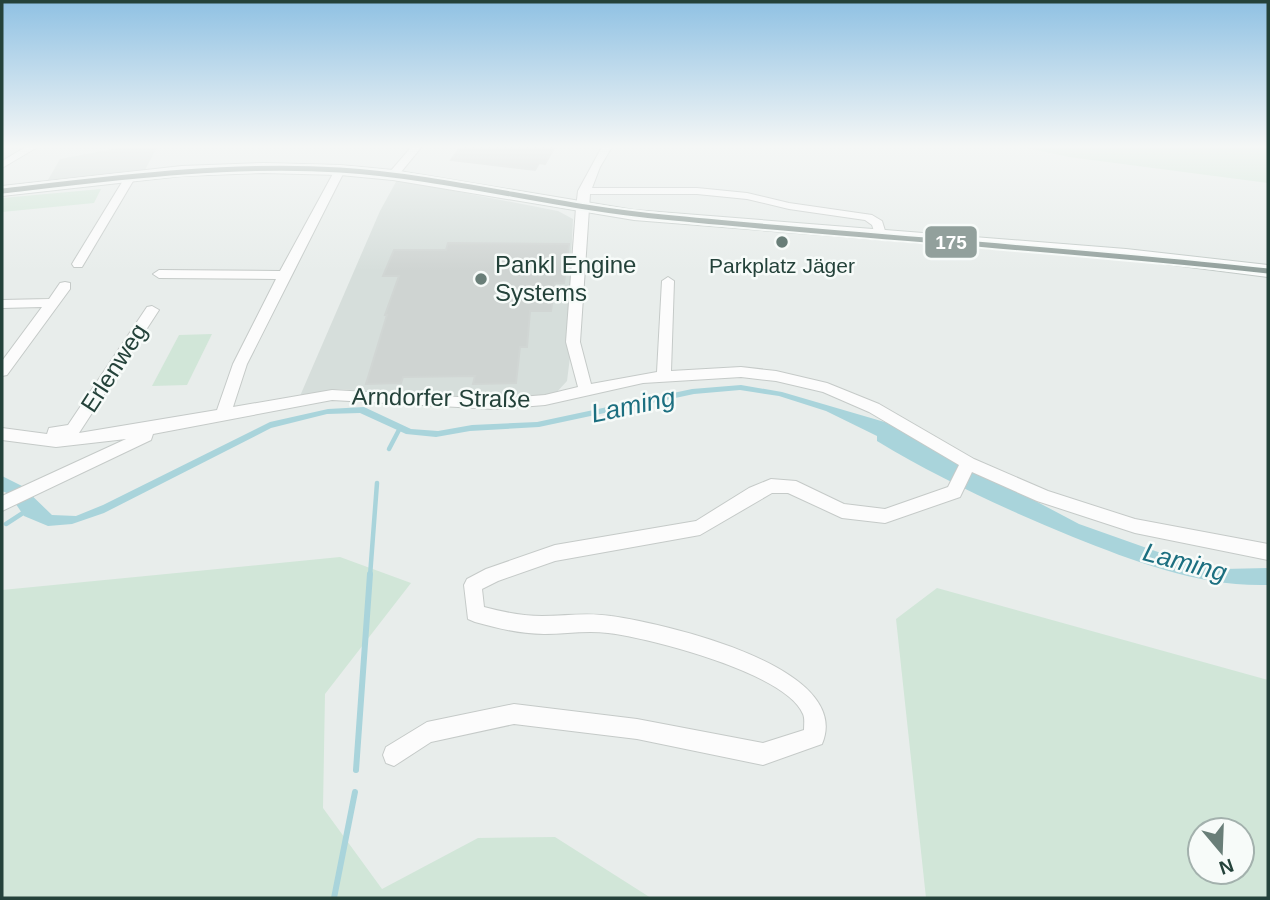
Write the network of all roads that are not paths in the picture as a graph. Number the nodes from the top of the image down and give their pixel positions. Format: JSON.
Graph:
{"nodes":[{"id":1,"x":36,"y":187,"type":"edge"},
{"id":2,"x":124,"y":187,"type":"edge"},
{"id":3,"x":331,"y":187,"type":"edge"},
{"id":4,"x":488,"y":187,"type":"edge"},
{"id":5,"x":587,"y":187,"type":"edge"},
{"id":6,"x":2,"y":191,"type":"edge"},
{"id":7,"x":583,"y":199,"type":"junction"},
{"id":8,"x":880,"y":234,"type":"junction"},
{"id":9,"x":78,"y":264,"type":"dead end"},
{"id":10,"x":1268,"y":271,"type":"edge"},
{"id":11,"x":159,"y":274,"type":"dead end"},
{"id":12,"x":284,"y":275,"type":"junction"},
{"id":13,"x":668,"y":281,"type":"dead end"},
{"id":14,"x":65,"y":286,"type":"dead end"},
{"id":15,"x":53,"y":303,"type":"junction"},
{"id":16,"x":2,"y":304,"type":"edge"},
{"id":17,"x":152,"y":310,"type":"dead end"},
{"id":18,"x":2,"y":371,"type":"edge"},
{"id":19,"x":664,"y":377,"type":"junction"},
{"id":20,"x":586,"y":391,"type":"junction"},
{"id":21,"x":223,"y":416,"type":"junction"},
{"id":22,"x":199,"y":421,"type":"junction"},
{"id":23,"x":2,"y":434,"type":"edge"},
{"id":24,"x":39,"y":440,"type":"junction"},
{"id":25,"x":968,"y":463,"type":"junction"},
{"id":26,"x":2,"y":504,"type":"edge"},
{"id":27,"x":1268,"y":552,"type":"edge"},
{"id":28,"x":394,"y":755,"type":"dead end"}],
"edges":[{"from":1,"to":6,"type":"main road"},
{"from":2,"to":9,"type":"street"},
{"from":3,"to":12,"type":"street"},
{"from":4,"to":7,"type":"main road"},
{"from":5,"to":7,"type":"street"},
{"from":7,"to":8,"type":"main road"},
{"from":7,"to":8,"type":"street"},
{"from":7,"to":20,"type":"street"},
{"from":8,"to":10,"type":"main road"},
{"from":11,"to":12,"type":"street"},
{"from":12,"to":21,"type":"street"},
{"from":13,"to":19,"type":"street"},
{"from":14,"to":15,"type":"street"},
{"from":15,"to":16,"type":"street"},
{"from":15,"to":18,"type":"street"},
{"from":17,"to":24,"type":"street","name":"Erlenweg"},
{"from":19,"to":20,"type":"street","name":"Arndorfer Straße"},
{"from":19,"to":25,"type":"street","name":"Arndorfer Straße"},
{"from":20,"to":21,"type":"street","name":"Arndorfer Straße"},
{"from":21,"to":22,"type":"street","name":"Arndorfer Straße"},
{"from":22,"to":24,"type":"street","name":"Arndorfer Straße"},
{"from":22,"to":26,"type":"street"},
{"from":23,"to":24,"type":"street","name":"Arndorfer Straße"},
{"from":25,"to":27,"type":"street","name":"Arndorfer Straße"},
{"from":25,"to":28,"type":"street"}]}
